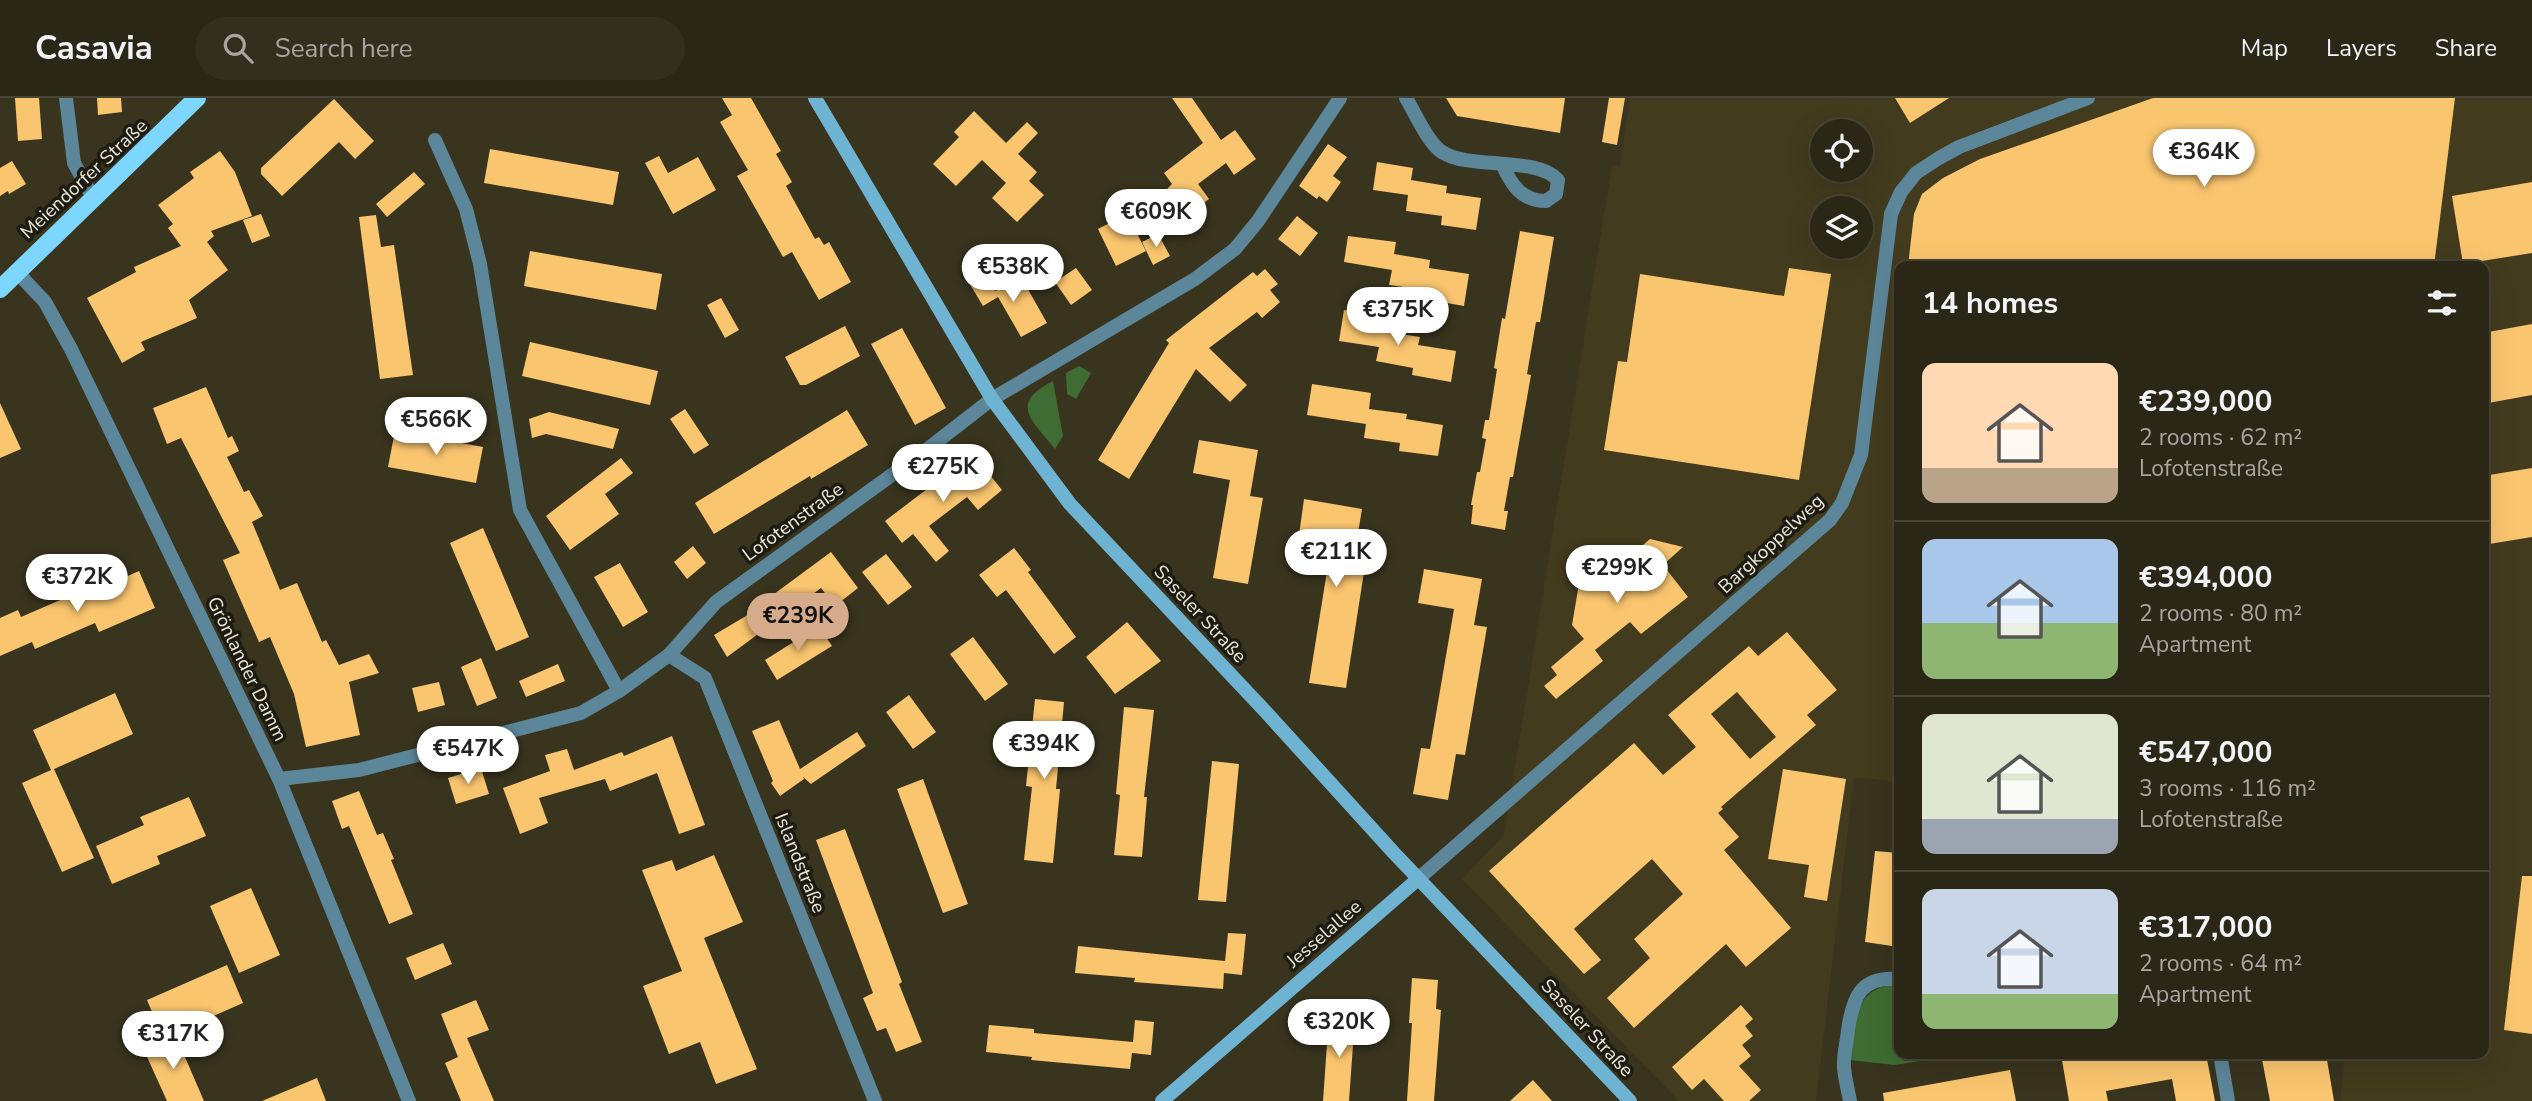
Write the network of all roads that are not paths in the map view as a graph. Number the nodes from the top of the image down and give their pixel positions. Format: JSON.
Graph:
{"nodes":[{"id":1,"x":66,"y":98,"type":"edge"},
{"id":2,"x":197,"y":98,"type":"edge"},
{"id":3,"x":815,"y":98,"type":"edge"},
{"id":4,"x":1340,"y":98,"type":"edge"},
{"id":5,"x":1406,"y":98,"type":"edge"},
{"id":6,"x":2088,"y":98,"type":"edge"},
{"id":7,"x":435,"y":140,"type":"dead end"},
{"id":8,"x":1502,"y":164,"type":"dead end"},
{"id":9,"x":94,"y":199,"type":"junction"},
{"id":10,"x":17,"y":272,"type":"junction"},
{"id":11,"x":0,"y":289,"type":"edge"},
{"id":12,"x":992,"y":399,"type":"junction"},
{"id":13,"x":669,"y":655,"type":"junction"},
{"id":14,"x":619,"y":691,"type":"junction"},
{"id":15,"x":279,"y":779,"type":"junction"},
{"id":16,"x":1418,"y":879,"type":"junction"},
{"id":17,"x":1894,"y":979,"type":"edge"},
{"id":18,"x":2221,"y":1059,"type":"edge"},
{"id":19,"x":409,"y":1101,"type":"edge"},
{"id":20,"x":875,"y":1101,"type":"edge"},
{"id":21,"x":1162,"y":1101,"type":"edge"},
{"id":22,"x":1630,"y":1101,"type":"edge"},
{"id":23,"x":1850,"y":1101,"type":"edge"},
{"id":24,"x":2228,"y":1101,"type":"edge"}],
"edges":[{"from":1,"to":9,"type":"street"},
{"from":2,"to":9,"type":"main road","name":"Meiendorfer Straße"},
{"from":3,"to":12,"type":"street","name":"Saseler Straße"},
{"from":4,"to":12,"type":"street","name":"Lofotenstraße"},
{"from":5,"to":8,"type":"street"},
{"from":6,"to":16,"type":"street","name":"Bargkoppelweg"},
{"from":7,"to":14,"type":"street"},
{"from":9,"to":10,"type":"main road","name":"Meiendorfer Straße"},
{"from":10,"to":11,"type":"main road","name":"Meiendorfer Straße"},
{"from":10,"to":15,"type":"street","name":"Grönlander Damm"},
{"from":12,"to":13,"type":"street","name":"Lofotenstraße"},
{"from":12,"to":16,"type":"street","name":"Saseler Straße"},
{"from":13,"to":14,"type":"street","name":"Lofotenstraße"},
{"from":13,"to":20,"type":"street","name":"Islandstraße"},
{"from":14,"to":15,"type":"street","name":"Lofotenstraße"},
{"from":15,"to":19,"type":"street","name":"Grönlander Damm"},
{"from":16,"to":21,"type":"street","name":"Jesselallee"},
{"from":16,"to":22,"type":"street","name":"Saseler Straße"},
{"from":17,"to":23,"type":"street"},
{"from":18,"to":24,"type":"street"}]}
